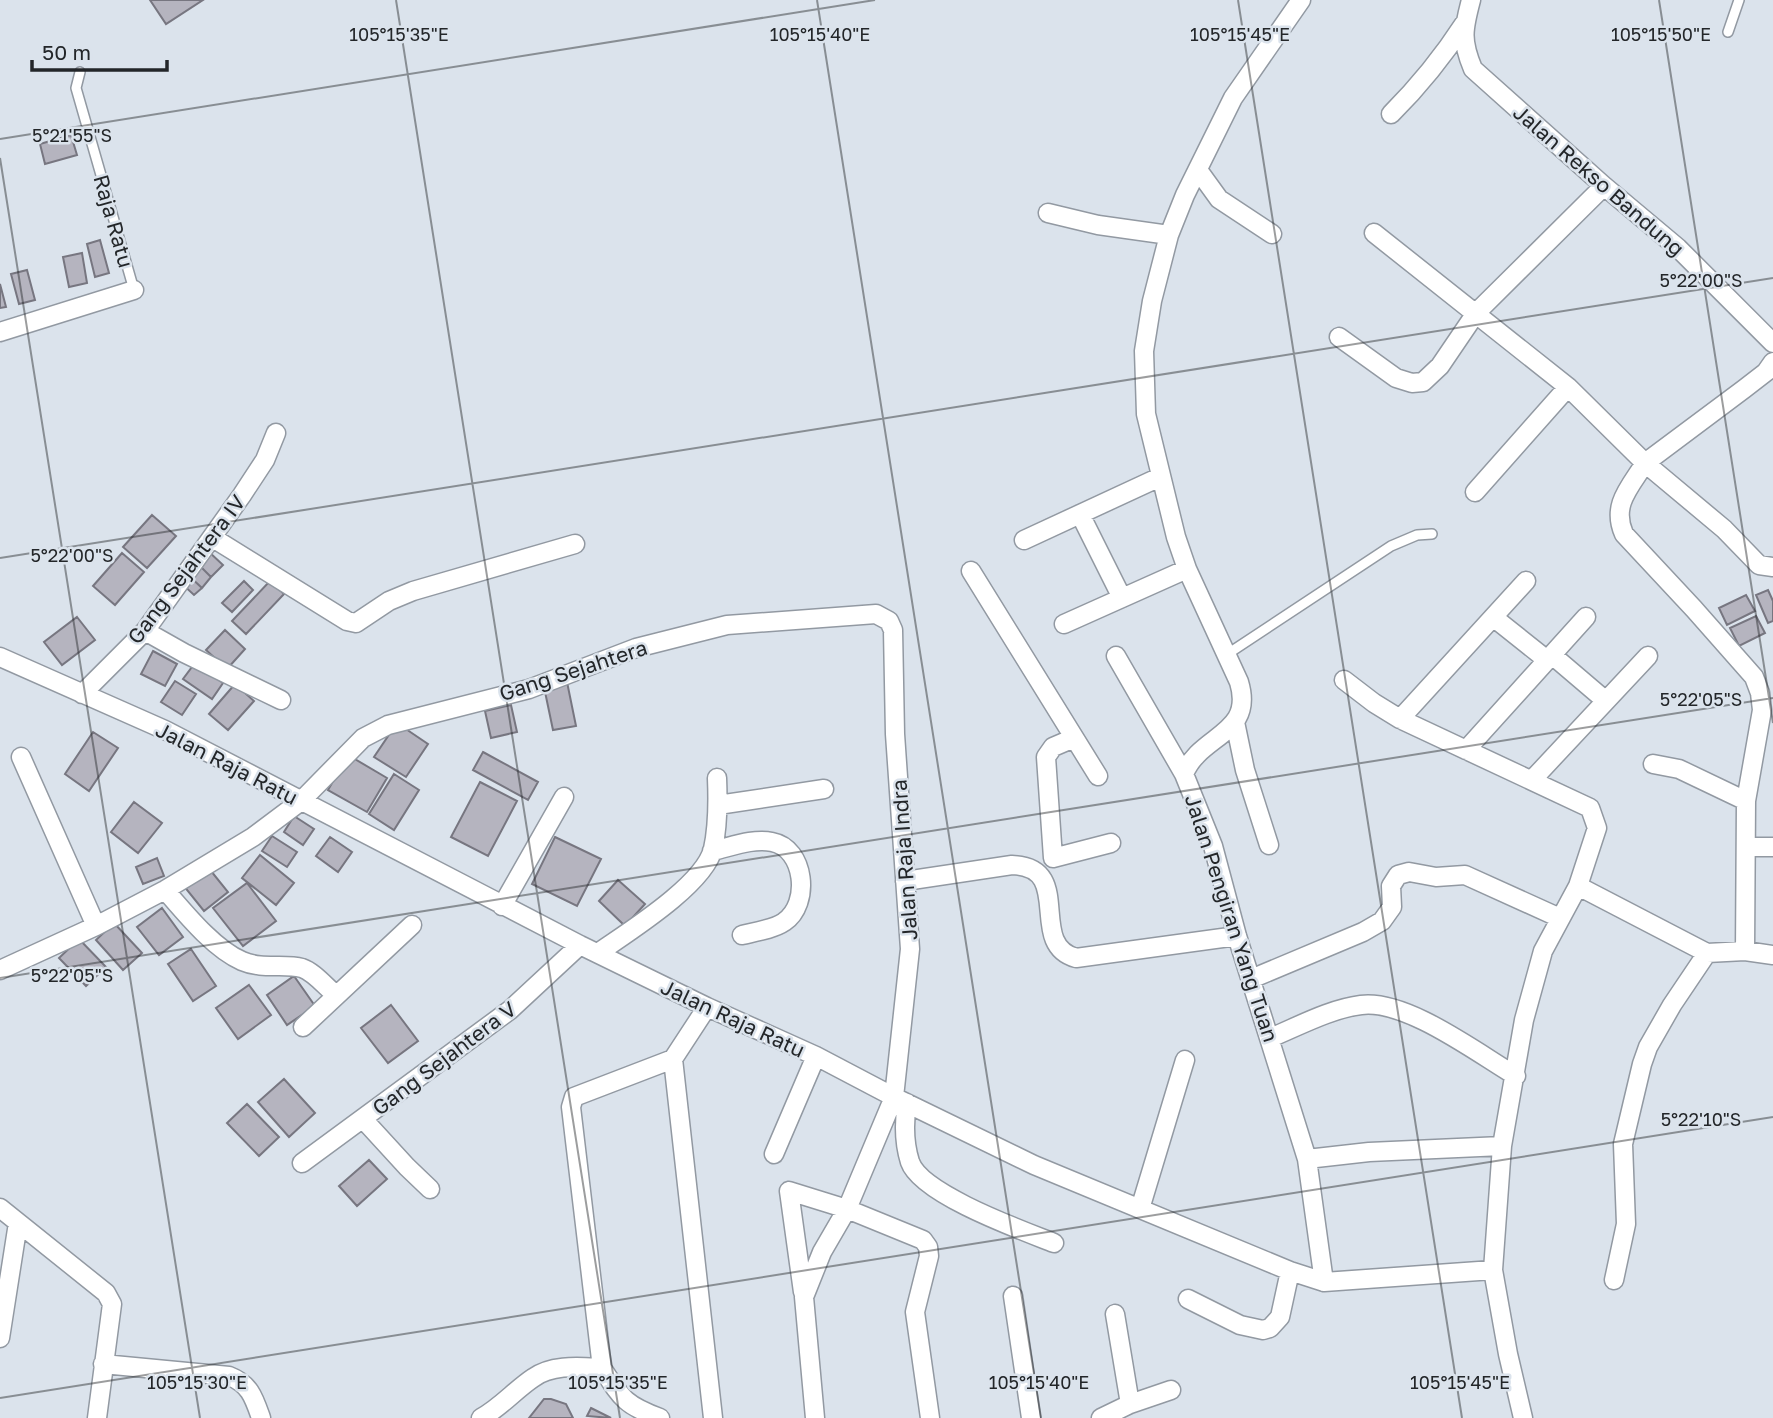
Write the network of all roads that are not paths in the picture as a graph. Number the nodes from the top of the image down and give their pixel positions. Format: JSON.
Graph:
{"nodes":[{"id":1,"x":1301,"y":0,"type":"edge"},
{"id":2,"x":1471,"y":0,"type":"edge"},
{"id":3,"x":1739,"y":0,"type":"edge"},
{"id":4,"x":1464,"y":24,"type":"junction"},
{"id":5,"x":1728,"y":33,"type":"dead end"},
{"id":6,"x":80,"y":72,"type":"dead end"},
{"id":7,"x":1391,"y":114,"type":"dead end"},
{"id":8,"x":1198,"y":170,"type":"junction"},
{"id":9,"x":1604,"y":186,"type":"junction"},
{"id":10,"x":1048,"y":213,"type":"dead end"},
{"id":11,"x":1374,"y":233,"type":"dead end"},
{"id":12,"x":1272,"y":234,"type":"dead end"},
{"id":13,"x":1169,"y":235,"type":"junction"},
{"id":14,"x":134,"y":290,"type":"joint"},
{"id":15,"x":1476,"y":313,"type":"junction"},
{"id":16,"x":0,"y":332,"type":"edge"},
{"id":17,"x":1339,"y":337,"type":"dead end"},
{"id":18,"x":1773,"y":342,"type":"edge"},
{"id":19,"x":1773,"y":362,"type":"edge"},
{"id":20,"x":1567,"y":387,"type":"junction"},
{"id":21,"x":276,"y":433,"type":"dead end"},
{"id":22,"x":1645,"y":463,"type":"junction"},
{"id":23,"x":1160,"y":477,"type":"junction"},
{"id":24,"x":1475,"y":492,"type":"dead end"},
{"id":25,"x":1080,"y":514,"type":"junction"},
{"id":26,"x":1432,"y":534,"type":"dead end"},
{"id":27,"x":213,"y":538,"type":"junction"},
{"id":28,"x":1024,"y":540,"type":"dead end"},
{"id":29,"x":575,"y":544,"type":"dead end"},
{"id":30,"x":1773,"y":567,"type":"edge"},
{"id":31,"x":1187,"y":569,"type":"junction"},
{"id":32,"x":971,"y":571,"type":"dead end"},
{"id":33,"x":1525,"y":582,"type":"dead end"},
{"id":34,"x":1122,"y":598,"type":"junction"},
{"id":35,"x":876,"y":614,"type":"joint"},
{"id":36,"x":1493,"y":617,"type":"junction"},
{"id":37,"x":1586,"y":617,"type":"dead end"},
{"id":38,"x":1064,"y":624,"type":"dead end"},
{"id":39,"x":145,"y":631,"type":"junction"},
{"id":40,"x":1116,"y":656,"type":"dead end"},
{"id":41,"x":1225,"y":656,"type":"junction"},
{"id":42,"x":1648,"y":656,"type":"dead end"},
{"id":43,"x":0,"y":657,"type":"edge"},
{"id":44,"x":1549,"y":658,"type":"junction"},
{"id":45,"x":1344,"y":680,"type":"dead end"},
{"id":46,"x":82,"y":694,"type":"junction"},
{"id":47,"x":281,"y":700,"type":"dead end"},
{"id":48,"x":1606,"y":701,"type":"junction"},
{"id":49,"x":1400,"y":719,"type":"junction"},
{"id":50,"x":1235,"y":722,"type":"junction"},
{"id":51,"x":1074,"y":738,"type":"junction"},
{"id":52,"x":1466,"y":750,"type":"junction"},
{"id":53,"x":21,"y":757,"type":"dead end"},
{"id":54,"x":1653,"y":764,"type":"dead end"},
{"id":55,"x":1184,"y":774,"type":"junction"},
{"id":56,"x":1098,"y":776,"type":"dead end"},
{"id":57,"x":717,"y":778,"type":"dead end"},
{"id":58,"x":1532,"y":780,"type":"junction"},
{"id":59,"x":824,"y":789,"type":"dead end"},
{"id":60,"x":564,"y":797,"type":"dead end"},
{"id":61,"x":302,"y":801,"type":"junction"},
{"id":62,"x":1746,"y":801,"type":"junction"},
{"id":63,"x":718,"y":805,"type":"junction"},
{"id":64,"x":1111,"y":843,"type":"dead end"},
{"id":65,"x":1269,"y":845,"type":"dead end"},
{"id":66,"x":1747,"y":847,"type":"junction"},
{"id":67,"x":1773,"y":847,"type":"edge"},
{"id":68,"x":712,"y":851,"type":"junction"},
{"id":69,"x":1053,"y":858,"type":"junction"},
{"id":70,"x":1041,"y":875,"type":"junction"},
{"id":71,"x":905,"y":881,"type":"junction"},
{"id":72,"x":1578,"y":886,"type":"junction"},
{"id":73,"x":165,"y":890,"type":"junction"},
{"id":74,"x":502,"y":906,"type":"junction"},
{"id":75,"x":1560,"y":918,"type":"junction"},
{"id":76,"x":412,"y":925,"type":"dead end"},
{"id":77,"x":96,"y":926,"type":"junction"},
{"id":78,"x":743,"y":935,"type":"dead end"},
{"id":79,"x":1237,"y":936,"type":"junction"},
{"id":80,"x":580,"y":945,"type":"junction"},
{"id":81,"x":1745,"y":951,"type":"junction"},
{"id":82,"x":598,"y":953,"type":"junction"},
{"id":83,"x":1707,"y":953,"type":"junction"},
{"id":84,"x":1773,"y":955,"type":"edge"},
{"id":85,"x":0,"y":970,"type":"edge"},
{"id":86,"x":1251,"y":979,"type":"junction"},
{"id":87,"x":337,"y":995,"type":"junction"},
{"id":88,"x":707,"y":1007,"type":"junction"},
{"id":89,"x":303,"y":1027,"type":"dead end"},
{"id":90,"x":1270,"y":1038,"type":"junction"},
{"id":91,"x":816,"y":1056,"type":"junction"},
{"id":92,"x":673,"y":1059,"type":"junction"},
{"id":93,"x":1185,"y":1060,"type":"dead end"},
{"id":94,"x":1516,"y":1076,"type":"junction"},
{"id":95,"x":896,"y":1104,"type":"junction"},
{"id":96,"x":363,"y":1118,"type":"junction"},
{"id":97,"x":1502,"y":1146,"type":"junction"},
{"id":98,"x":774,"y":1154,"type":"dead end"},
{"id":99,"x":1307,"y":1159,"type":"junction"},
{"id":100,"x":302,"y":1163,"type":"dead end"},
{"id":101,"x":430,"y":1189,"type":"dead end"},
{"id":102,"x":0,"y":1208,"type":"edge"},
{"id":103,"x":847,"y":1209,"type":"junction"},
{"id":104,"x":1140,"y":1209,"type":"junction"},
{"id":105,"x":18,"y":1223,"type":"junction"},
{"id":106,"x":1054,"y":1243,"type":"dead end"},
{"id":107,"x":1493,"y":1270,"type":"junction"},
{"id":108,"x":1290,"y":1271,"type":"junction"},
{"id":109,"x":1614,"y":1280,"type":"dead end"},
{"id":110,"x":1324,"y":1282,"type":"junction"},
{"id":111,"x":1013,"y":1296,"type":"dead end"},
{"id":112,"x":804,"y":1297,"type":"junction"},
{"id":113,"x":1188,"y":1299,"type":"dead end"},
{"id":114,"x":1115,"y":1314,"type":"dead end"},
{"id":115,"x":0,"y":1338,"type":"edge"},
{"id":116,"x":103,"y":1364,"type":"junction"},
{"id":117,"x":602,"y":1368,"type":"junction"},
{"id":118,"x":1171,"y":1390,"type":"dead end"},
{"id":119,"x":1130,"y":1404,"type":"junction"},
{"id":120,"x":97,"y":1418,"type":"edge"},
{"id":121,"x":261,"y":1418,"type":"edge"},
{"id":122,"x":481,"y":1418,"type":"edge"},
{"id":123,"x":660,"y":1418,"type":"edge"},
{"id":124,"x":713,"y":1418,"type":"edge"},
{"id":125,"x":814,"y":1418,"type":"edge"},
{"id":126,"x":930,"y":1418,"type":"edge"},
{"id":127,"x":1031,"y":1418,"type":"edge"},
{"id":128,"x":1101,"y":1418,"type":"edge"},
{"id":129,"x":1523,"y":1418,"type":"edge"}],
"edges":[{"from":1,"to":8,"type":"street"},
{"from":2,"to":4,"type":"street","name":"Jalan Rekso Bandung"},
{"from":3,"to":5,"type":"lane"},
{"from":4,"to":7,"type":"street"},
{"from":4,"to":9,"type":"street","name":"Jalan Rekso Bandung"},
{"from":6,"to":14,"type":"lane","name":"Raja Ratu"},
{"from":8,"to":12,"type":"street"},
{"from":8,"to":13,"type":"street"},
{"from":9,"to":15,"type":"street"},
{"from":9,"to":18,"type":"street","name":"Jalan Rekso Bandung"},
{"from":10,"to":13,"type":"street"},
{"from":11,"to":15,"type":"street"},
{"from":13,"to":23,"type":"street"},
{"from":14,"to":16,"type":"street"},
{"from":15,"to":17,"type":"street"},
{"from":15,"to":20,"type":"street"},
{"from":19,"to":22,"type":"street"},
{"from":20,"to":22,"type":"street"},
{"from":20,"to":24,"type":"street"},
{"from":21,"to":27,"type":"street","name":"Gang Sejahtera IV"},
{"from":22,"to":30,"type":"street"},
{"from":22,"to":62,"type":"street"},
{"from":23,"to":25,"type":"street"},
{"from":23,"to":31,"type":"street"},
{"from":25,"to":28,"type":"street"},
{"from":25,"to":34,"type":"street"},
{"from":26,"to":41,"type":"lane"},
{"from":27,"to":29,"type":"street"},
{"from":27,"to":39,"type":"street","name":"Gang Sejahtera IV"},
{"from":31,"to":34,"type":"street"},
{"from":31,"to":41,"type":"street"},
{"from":32,"to":51,"type":"street"},
{"from":33,"to":36,"type":"street"},
{"from":34,"to":38,"type":"street"},
{"from":35,"to":61,"type":"street","name":"Gang Sejahtera"},
{"from":35,"to":71,"type":"street","name":"Jalan Raja Indra"},
{"from":36,"to":44,"type":"street"},
{"from":36,"to":49,"type":"street"},
{"from":37,"to":44,"type":"street"},
{"from":39,"to":46,"type":"street","name":"Gang Sejahtera IV"},
{"from":39,"to":47,"type":"street"},
{"from":40,"to":55,"type":"street"},
{"from":41,"to":50,"type":"street"},
{"from":42,"to":48,"type":"street"},
{"from":43,"to":46,"type":"street","name":"Jalan Raja Ratu"},
{"from":44,"to":48,"type":"street"},
{"from":44,"to":52,"type":"street"},
{"from":45,"to":49,"type":"street"},
{"from":46,"to":61,"type":"street","name":"Jalan Raja Ratu"},
{"from":48,"to":58,"type":"street"},
{"from":49,"to":52,"type":"street"},
{"from":50,"to":55,"type":"street","name":"Jalan Pengiran Yang Tuan"},
{"from":50,"to":65,"type":"street"},
{"from":51,"to":56,"type":"street"},
{"from":51,"to":69,"type":"street"},
{"from":52,"to":58,"type":"street"},
{"from":53,"to":77,"type":"street"},
{"from":54,"to":62,"type":"street"},
{"from":55,"to":79,"type":"street","name":"Jalan Pengiran Yang Tuan"},
{"from":57,"to":63,"type":"street"},
{"from":58,"to":72,"type":"street"},
{"from":59,"to":63,"type":"street"},
{"from":60,"to":74,"type":"street"},
{"from":61,"to":73,"type":"street","name":"Gang Sejahtera"},
{"from":61,"to":74,"type":"street","name":"Jalan Raja Ratu"},
{"from":62,"to":66,"type":"street"},
{"from":63,"to":68,"type":"street"},
{"from":64,"to":69,"type":"street"},
{"from":66,"to":67,"type":"street"},
{"from":66,"to":81,"type":"street"},
{"from":68,"to":78,"type":"street"},
{"from":68,"to":82,"type":"street"},
{"from":69,"to":70,"type":"street"},
{"from":70,"to":71,"type":"street"},
{"from":70,"to":79,"type":"street"},
{"from":71,"to":95,"type":"street","name":"Jalan Raja Indra"},
{"from":72,"to":75,"type":"street"},
{"from":72,"to":83,"type":"street"},
{"from":73,"to":77,"type":"street","name":"Gang Sejahtera"},
{"from":73,"to":87,"type":"street"},
{"from":74,"to":80,"type":"street","name":"Jalan Raja Ratu"},
{"from":75,"to":86,"type":"street"},
{"from":75,"to":94,"type":"street"},
{"from":76,"to":87,"type":"street"},
{"from":77,"to":85,"type":"street","name":"Gang Sejahtera"},
{"from":79,"to":86,"type":"street","name":"Jalan Pengiran Yang Tuan"},
{"from":80,"to":82,"type":"street","name":"Jalan Raja Ratu"},
{"from":80,"to":96,"type":"street","name":"Gang Sejahtera V"},
{"from":81,"to":83,"type":"street"},
{"from":81,"to":84,"type":"street"},
{"from":82,"to":88,"type":"street","name":"Jalan Raja Ratu"},
{"from":83,"to":109,"type":"street"},
{"from":86,"to":90,"type":"street","name":"Jalan Pengiran Yang Tuan"},
{"from":87,"to":89,"type":"street"},
{"from":88,"to":91,"type":"street","name":"Jalan Raja Ratu"},
{"from":88,"to":92,"type":"street"},
{"from":90,"to":94,"type":"street"},
{"from":90,"to":99,"type":"street","name":"Jalan Pengiran Yang Tuan"},
{"from":91,"to":95,"type":"street","name":"Jalan Raja Ratu"},
{"from":91,"to":98,"type":"street"},
{"from":92,"to":117,"type":"street"},
{"from":92,"to":124,"type":"street"},
{"from":93,"to":104,"type":"street"},
{"from":94,"to":97,"type":"street"},
{"from":95,"to":103,"type":"street"},
{"from":95,"to":104,"type":"street","name":"Jalan Raja Ratu"},
{"from":95,"to":106,"type":"street"},
{"from":96,"to":100,"type":"street","name":"Gang Sejahtera V"},
{"from":96,"to":101,"type":"street"},
{"from":97,"to":99,"type":"street"},
{"from":97,"to":107,"type":"street"},
{"from":99,"to":110,"type":"street","name":"Jalan Pengiran Yang Tuan"},
{"from":102,"to":105,"type":"street"},
{"from":103,"to":112,"type":"street"},
{"from":103,"to":112,"type":"street"},
{"from":103,"to":126,"type":"street"},
{"from":104,"to":108,"type":"street","name":"Jalan Raja Ratu"},
{"from":105,"to":115,"type":"street"},
{"from":105,"to":116,"type":"street"},
{"from":107,"to":110,"type":"street","name":"Jalan Raja Ratu"},
{"from":107,"to":129,"type":"street"},
{"from":108,"to":110,"type":"street","name":"Jalan Raja Ratu"},
{"from":108,"to":113,"type":"street"},
{"from":111,"to":127,"type":"street"},
{"from":112,"to":125,"type":"street"},
{"from":114,"to":119,"type":"street"},
{"from":116,"to":120,"type":"street"},
{"from":116,"to":121,"type":"street"},
{"from":117,"to":122,"type":"street"},
{"from":117,"to":123,"type":"street"},
{"from":118,"to":119,"type":"street"},
{"from":119,"to":128,"type":"street"}]}
